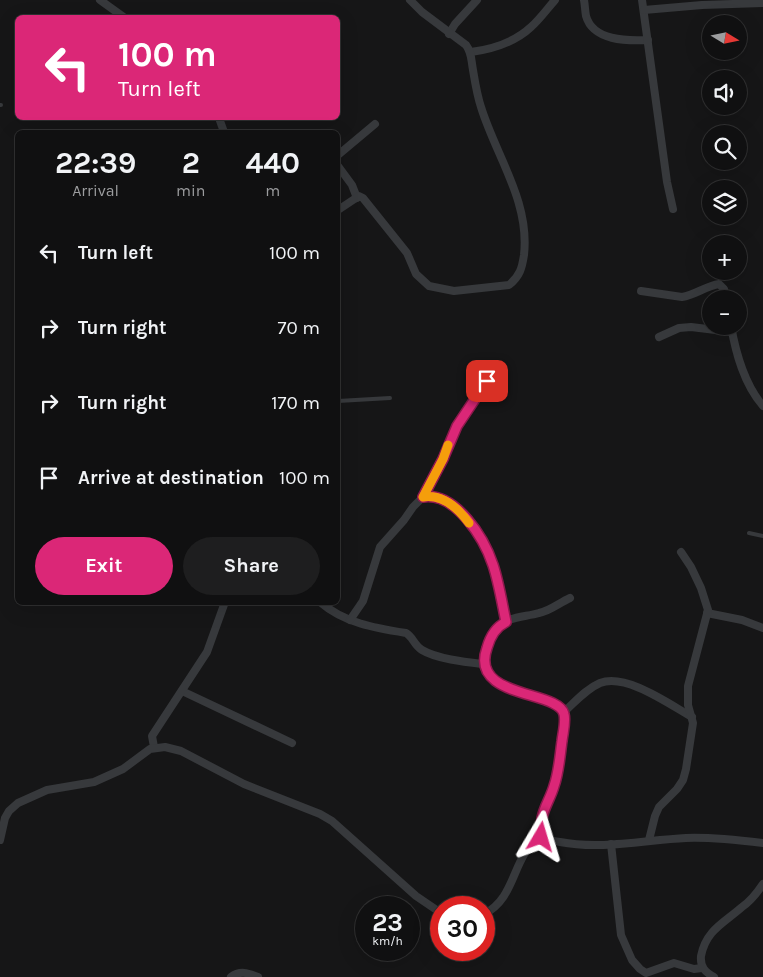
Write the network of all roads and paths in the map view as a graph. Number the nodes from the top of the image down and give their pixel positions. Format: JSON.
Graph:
{"nodes":[{"id":1,"x":410,"y":0,"type":"edge"},
{"id":2,"x":477,"y":0,"type":"edge"},
{"id":3,"x":555,"y":0,"type":"edge"},
{"id":4,"x":584,"y":0,"type":"edge"},
{"id":5,"x":642,"y":0,"type":"edge"},
{"id":6,"x":104,"y":1,"type":"edge"},
{"id":7,"x":763,"y":3,"type":"edge"},
{"id":8,"x":644,"y":10,"type":"junction"},
{"id":9,"x":121,"y":15,"type":"edge"},
{"id":10,"x":449,"y":34,"type":"junction"},
{"id":11,"x":648,"y":40,"type":"junction"},
{"id":12,"x":471,"y":52,"type":"junction"},
{"id":13,"x":375,"y":124,"type":"dead end"},
{"id":14,"x":340,"y":153,"type":"edge"},
{"id":15,"x":340,"y":169,"type":"edge"},
{"id":16,"x":357,"y":198,"type":"junction"},
{"id":17,"x":340,"y":209,"type":"edge"},
{"id":18,"x":673,"y":209,"type":"dead end"},
{"id":19,"x":641,"y":290,"type":"dead end"},
{"id":20,"x":724,"y":290,"type":"edge"},
{"id":21,"x":702,"y":328,"type":"edge"},
{"id":22,"x":733,"y":335,"type":"edge"},
{"id":23,"x":659,"y":337,"type":"dead end"},
{"id":24,"x":487,"y":381,"type":"dead end"},
{"id":25,"x":390,"y":398,"type":"dead end"},
{"id":26,"x":340,"y":401,"type":"edge"},
{"id":27,"x":763,"y":406,"type":"edge"},
{"id":28,"x":423,"y":497,"type":"junction"},
{"id":29,"x":749,"y":533,"type":"dead end"},
{"id":30,"x":763,"y":536,"type":"edge"},
{"id":31,"x":681,"y":552,"type":"dead end"},
{"id":32,"x":570,"y":598,"type":"dead end"},
{"id":33,"x":224,"y":605,"type":"edge"},
{"id":34,"x":324,"y":605,"type":"edge"},
{"id":35,"x":707,"y":613,"type":"junction"},
{"id":36,"x":350,"y":620,"type":"junction"},
{"id":37,"x":506,"y":622,"type":"junction"},
{"id":38,"x":763,"y":628,"type":"edge"},
{"id":39,"x":483,"y":664,"type":"junction"},
{"id":40,"x":182,"y":691,"type":"junction"},
{"id":41,"x":564,"y":712,"type":"junction"},
{"id":42,"x":692,"y":717,"type":"junction"},
{"id":43,"x":292,"y":743,"type":"dead end"},
{"id":44,"x":154,"y":747,"type":"junction"},
{"id":45,"x":541,"y":837,"type":"junction"},
{"id":46,"x":0,"y":840,"type":"edge"},
{"id":47,"x":649,"y":840,"type":"junction"},
{"id":48,"x":763,"y":843,"type":"edge"},
{"id":49,"x":611,"y":844,"type":"junction"},
{"id":50,"x":763,"y":884,"type":"edge"},
{"id":51,"x":430,"y":906,"type":"edge"},
{"id":52,"x":495,"y":907,"type":"edge"},
{"id":53,"x":702,"y":968,"type":"junction"},
{"id":54,"x":231,"y":977,"type":"edge"},
{"id":55,"x":258,"y":977,"type":"edge"},
{"id":56,"x":714,"y":977,"type":"edge"}],
"edges":[{"from":1,"to":10,"type":"street"},
{"from":2,"to":10,"type":"street"},
{"from":3,"to":12,"type":"street"},
{"from":4,"to":11,"type":"street"},
{"from":5,"to":8,"type":"street"},
{"from":6,"to":9,"type":"street"},
{"from":7,"to":8,"type":"street"},
{"from":8,"to":11,"type":"street"},
{"from":10,"to":12,"type":"street"},
{"from":11,"to":18,"type":"street"},
{"from":12,"to":16,"type":"street"},
{"from":13,"to":14,"type":"street"},
{"from":15,"to":16,"type":"street"},
{"from":16,"to":17,"type":"street"},
{"from":19,"to":20,"type":"street"},
{"from":21,"to":23,"type":"street"},
{"from":22,"to":27,"type":"street"},
{"from":24,"to":28,"type":"lane"},
{"from":25,"to":26,"type":"lane"},
{"from":28,"to":36,"type":"street"},
{"from":28,"to":37,"type":"street"},
{"from":29,"to":30,"type":"lane"},
{"from":31,"to":35,"type":"street"},
{"from":32,"to":37,"type":"street"},
{"from":33,"to":40,"type":"street"},
{"from":34,"to":36,"type":"street"},
{"from":35,"to":38,"type":"street"},
{"from":35,"to":42,"type":"street"},
{"from":36,"to":39,"type":"street"},
{"from":37,"to":39,"type":"street"},
{"from":39,"to":41,"type":"street"},
{"from":40,"to":43,"type":"street"},
{"from":40,"to":44,"type":"street"},
{"from":41,"to":42,"type":"street"},
{"from":41,"to":45,"type":"street"},
{"from":42,"to":47,"type":"street"},
{"from":44,"to":46,"type":"street"},
{"from":44,"to":51,"type":"street"},
{"from":45,"to":49,"type":"street"},
{"from":45,"to":52,"type":"street"},
{"from":47,"to":48,"type":"street"},
{"from":47,"to":49,"type":"street"},
{"from":49,"to":53,"type":"street"},
{"from":50,"to":53,"type":"street"},
{"from":53,"to":56,"type":"street"},
{"from":54,"to":55,"type":"street"}]}
